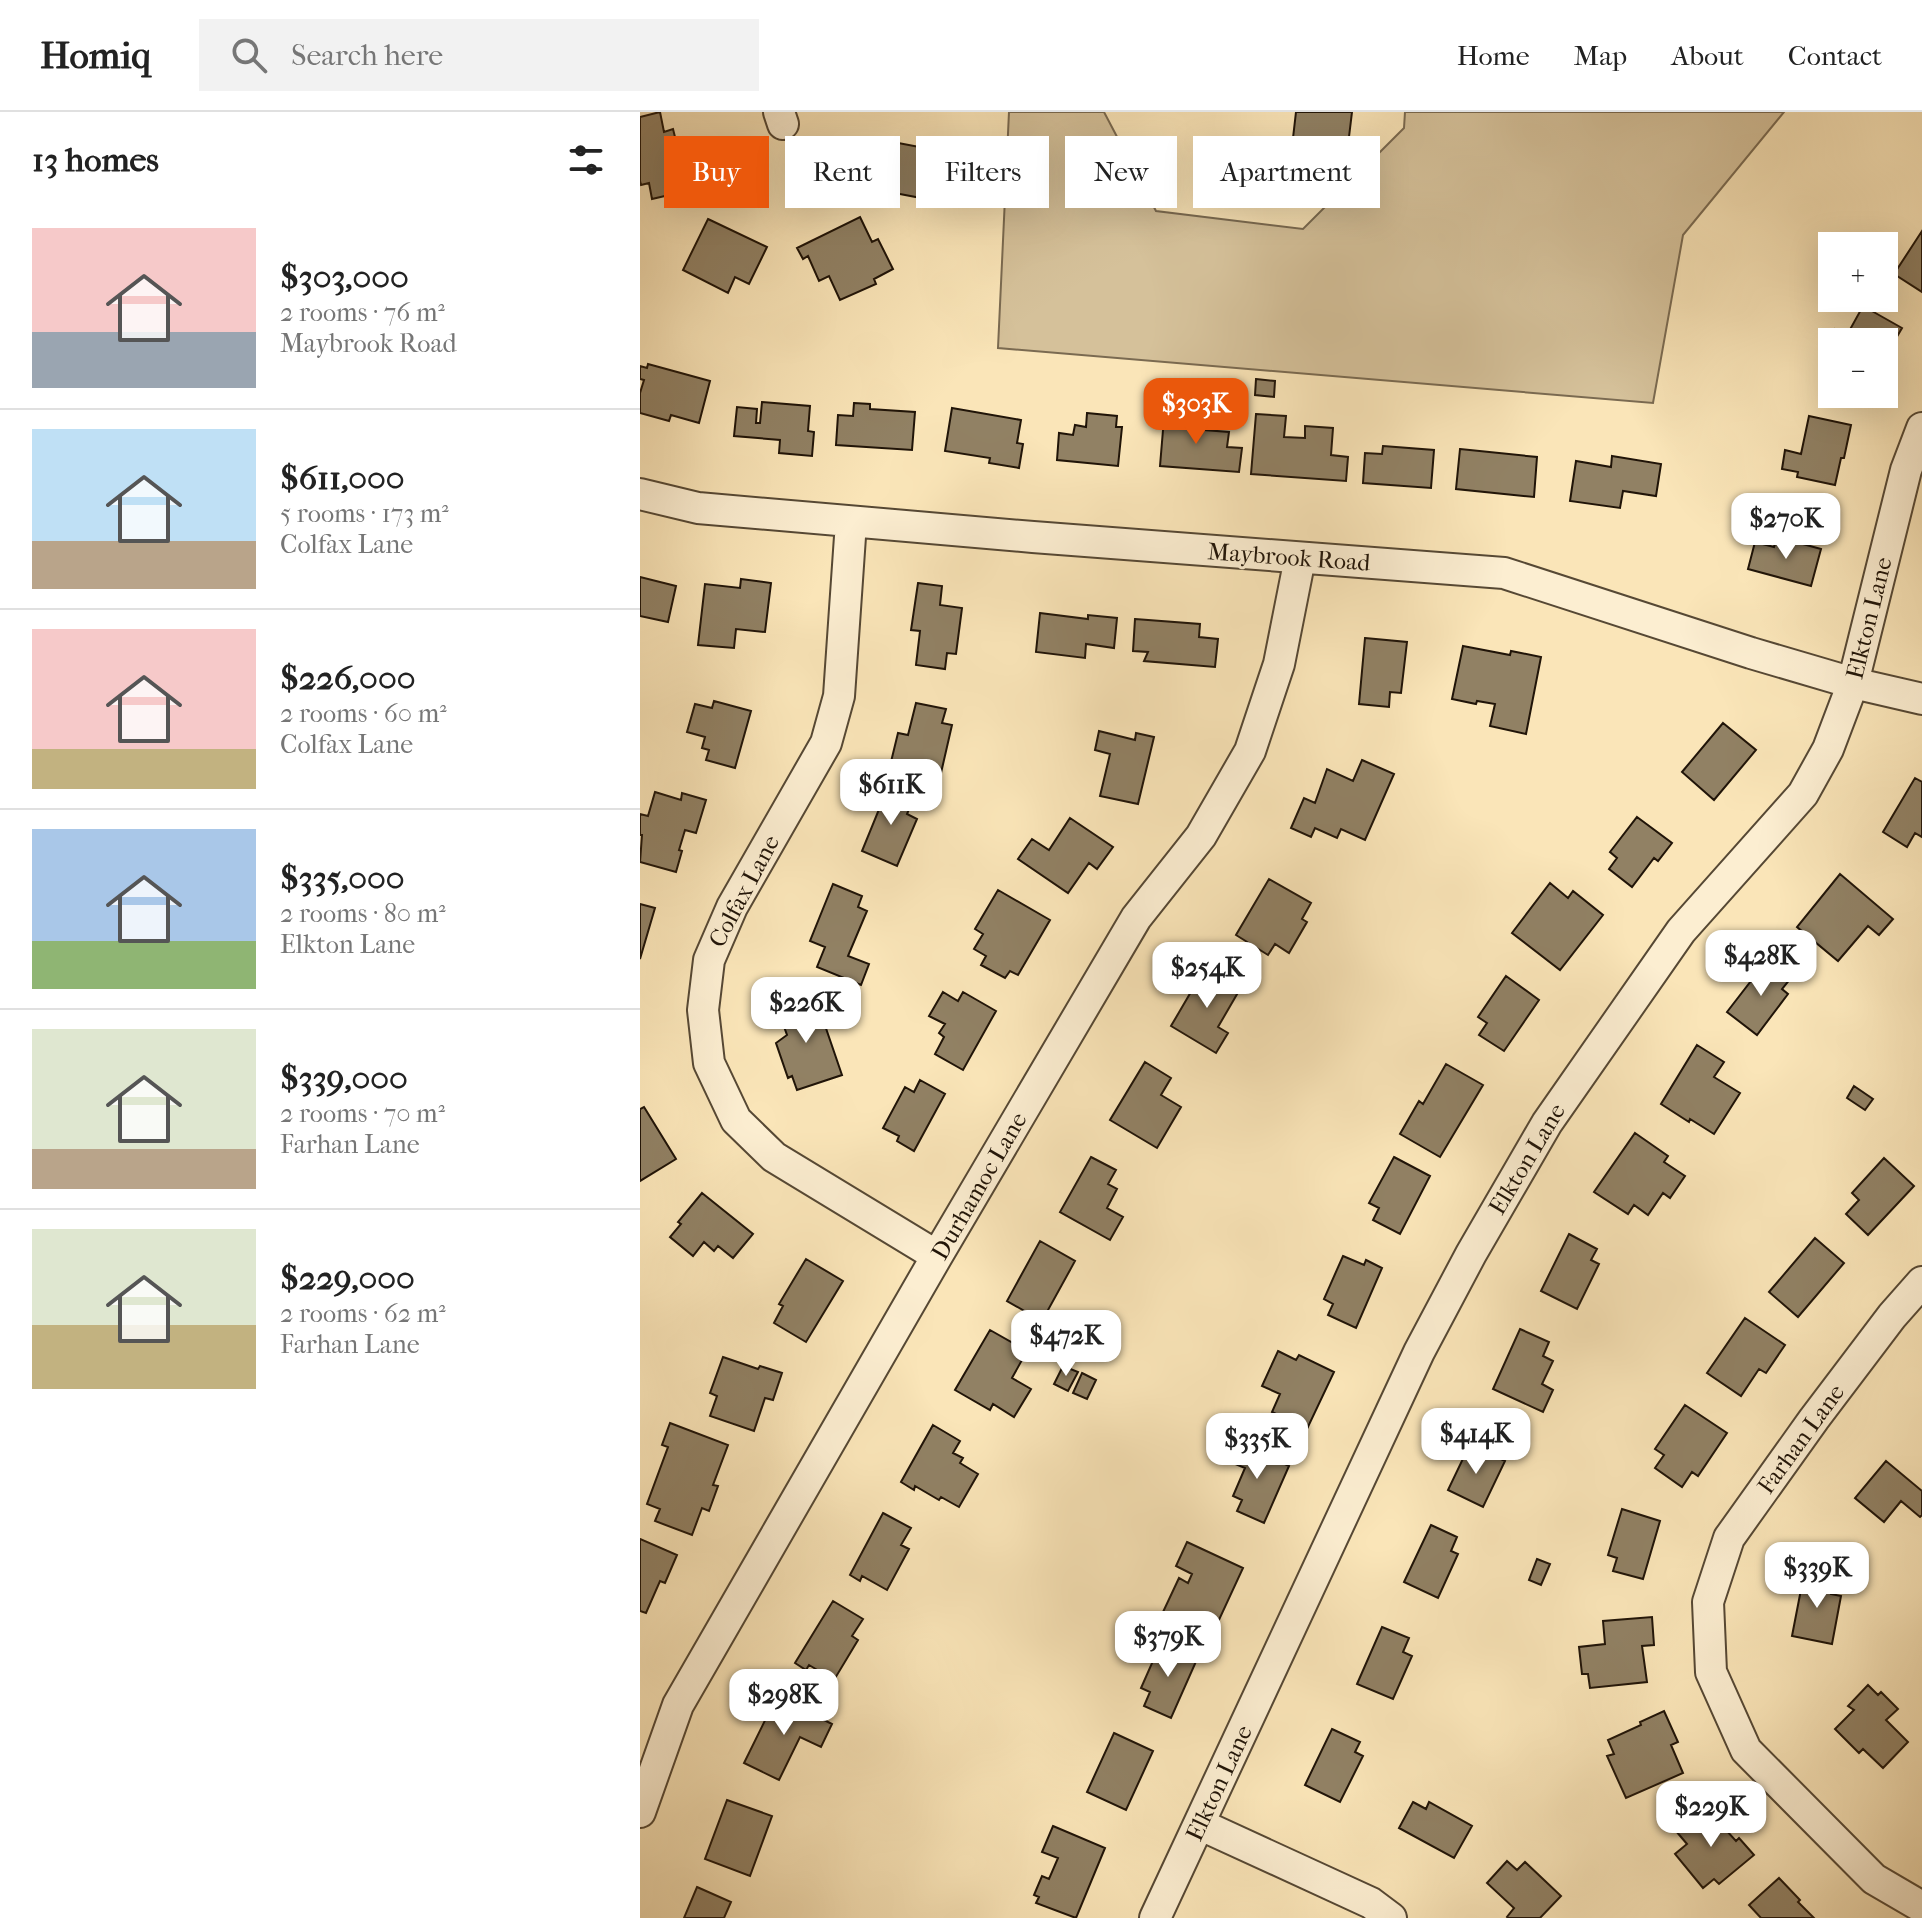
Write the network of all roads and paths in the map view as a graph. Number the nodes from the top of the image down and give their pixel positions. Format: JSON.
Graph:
{"nodes":[{"id":1,"x":1922,"y":428,"type":"edge"},
{"id":2,"x":640,"y":494,"type":"edge"},
{"id":3,"x":851,"y":522,"type":"junction"},
{"id":4,"x":1300,"y":558,"type":"junction"},
{"id":5,"x":1853,"y":683,"type":"junction"},
{"id":6,"x":1922,"y":699,"type":"edge"},
{"id":7,"x":937,"y":1256,"type":"junction"},
{"id":8,"x":1922,"y":1282,"type":"edge"},
{"id":9,"x":640,"y":1812,"type":"edge"},
{"id":10,"x":1199,"y":1824,"type":"junction"},
{"id":11,"x":1922,"y":1907,"type":"edge"},
{"id":12,"x":1155,"y":1918,"type":"edge"},
{"id":13,"x":1391,"y":1918,"type":"edge"}],
"edges":[{"from":1,"to":5,"type":"street","name":"Elkton Lane"},
{"from":2,"to":3,"type":"street","name":"Maybrook Road"},
{"from":3,"to":4,"type":"street","name":"Maybrook Road"},
{"from":3,"to":7,"type":"street","name":"Colfax Lane"},
{"from":4,"to":5,"type":"street","name":"Maybrook Road"},
{"from":4,"to":7,"type":"street","name":"Durhamoc Lane"},
{"from":5,"to":6,"type":"street","name":"Maybrook Road"},
{"from":5,"to":10,"type":"street","name":"Elkton Lane"},
{"from":7,"to":9,"type":"street","name":"Durhamoc Lane"},
{"from":8,"to":11,"type":"street","name":"Farhan Lane"},
{"from":10,"to":12,"type":"street","name":"Elkton Lane"},
{"from":10,"to":13,"type":"street"}]}
